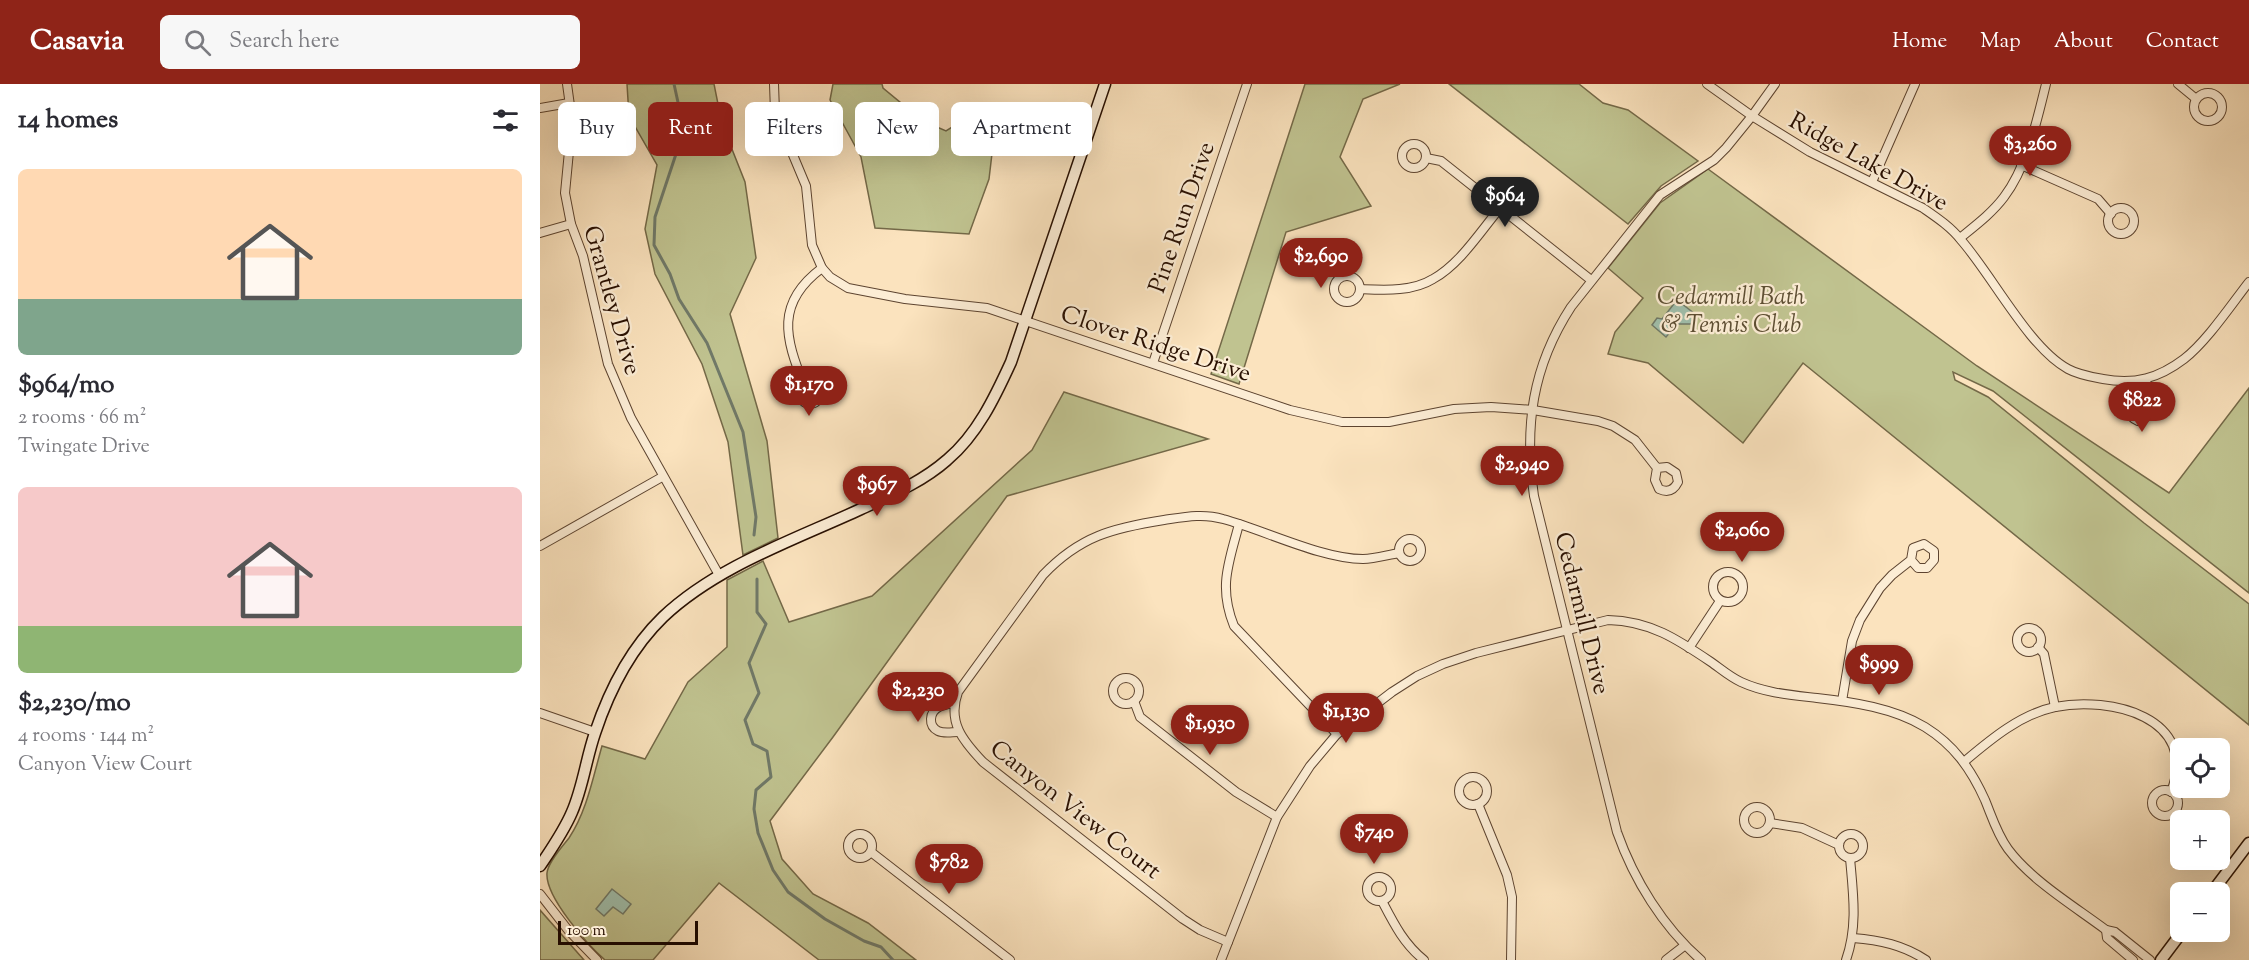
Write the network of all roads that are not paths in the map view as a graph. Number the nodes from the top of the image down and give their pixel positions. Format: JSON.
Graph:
{"nodes":[{"id":1,"x":567,"y":84,"type":"edge"},
{"id":2,"x":774,"y":84,"type":"edge"},
{"id":3,"x":1105,"y":84,"type":"edge"},
{"id":4,"x":1247,"y":84,"type":"edge"},
{"id":5,"x":1707,"y":84,"type":"edge"},
{"id":6,"x":1775,"y":84,"type":"edge"},
{"id":7,"x":1915,"y":84,"type":"edge"},
{"id":8,"x":2046,"y":84,"type":"edge"},
{"id":9,"x":2178,"y":84,"type":"edge"},
{"id":10,"x":2195,"y":98,"type":"dead end"},
{"id":11,"x":569,"y":102,"type":"edge"},
{"id":12,"x":558,"y":105,"type":"edge"},
{"id":13,"x":540,"y":108,"type":"edge"},
{"id":14,"x":1752,"y":116,"type":"junction"},
{"id":15,"x":569,"y":156,"type":"edge"},
{"id":16,"x":1426,"y":158,"type":"dead end"},
{"id":17,"x":2021,"y":165,"type":"junction"},
{"id":18,"x":1872,"y":182,"type":"junction"},
{"id":19,"x":1500,"y":208,"type":"junction"},
{"id":20,"x":2111,"y":214,"type":"dead end"},
{"id":21,"x":571,"y":224,"type":"junction"},
{"id":22,"x":540,"y":233,"type":"edge"},
{"id":23,"x":1960,"y":238,"type":"junction"},
{"id":24,"x":822,"y":268,"type":"junction"},
{"id":25,"x":1591,"y":280,"type":"junction"},
{"id":26,"x":2249,"y":282,"type":"edge"},
{"id":27,"x":1360,"y":289,"type":"dead end"},
{"id":28,"x":1025,"y":321,"type":"junction"},
{"id":29,"x":1153,"y":363,"type":"junction"},
{"id":30,"x":2142,"y":380,"type":"junction"},
{"id":31,"x":2122,"y":383,"type":"junction"},
{"id":32,"x":804,"y":385,"type":"dead end"},
{"id":33,"x":1533,"y":410,"type":"junction"},
{"id":34,"x":1657,"y":468,"type":"dead end"},
{"id":35,"x":662,"y":477,"type":"junction"},
{"id":36,"x":1239,"y":524,"type":"junction"},
{"id":37,"x":540,"y":546,"type":"edge"},
{"id":38,"x":1399,"y":553,"type":"dead end"},
{"id":39,"x":1911,"y":560,"type":"dead end"},
{"id":40,"x":719,"y":575,"type":"junction"},
{"id":41,"x":1720,"y":601,"type":"junction"},
{"id":42,"x":1567,"y":630,"type":"junction"},
{"id":43,"x":2038,"y":647,"type":"dead end"},
{"id":44,"x":1689,"y":648,"type":"junction"},
{"id":45,"x":1134,"y":701,"type":"dead end"},
{"id":46,"x":1842,"y":701,"type":"junction"},
{"id":47,"x":954,"y":703,"type":"junction"},
{"id":48,"x":2055,"y":707,"type":"junction"},
{"id":49,"x":540,"y":713,"type":"edge"},
{"id":50,"x":595,"y":732,"type":"junction"},
{"id":51,"x":958,"y":732,"type":"junction"},
{"id":52,"x":1337,"y":734,"type":"junction"},
{"id":53,"x":2170,"y":739,"type":"edge"},
{"id":54,"x":1965,"y":761,"type":"junction"},
{"id":55,"x":1478,"y":804,"type":"dead end"},
{"id":56,"x":1277,"y":817,"type":"junction"},
{"id":57,"x":1770,"y":823,"type":"dead end"},
{"id":58,"x":2249,"y":843,"type":"edge"},
{"id":59,"x":1839,"y":845,"type":"junction"},
{"id":60,"x":871,"y":852,"type":"dead end"},
{"id":61,"x":1850,"y":858,"type":"junction"},
{"id":62,"x":540,"y":866,"type":"edge"},
{"id":63,"x":2220,"y":882,"type":"edge"},
{"id":64,"x":540,"y":894,"type":"edge"},
{"id":65,"x":1382,"y":902,"type":"dead end"},
{"id":66,"x":2106,"y":930,"type":"junction"},
{"id":67,"x":1852,"y":938,"type":"junction"},
{"id":68,"x":1228,"y":942,"type":"junction"},
{"id":69,"x":2174,"y":942,"type":"edge"},
{"id":70,"x":1684,"y":946,"type":"junction"},
{"id":71,"x":597,"y":960,"type":"edge"},
{"id":72,"x":1010,"y":960,"type":"edge"},
{"id":73,"x":1221,"y":960,"type":"edge"},
{"id":74,"x":1424,"y":960,"type":"edge"},
{"id":75,"x":1511,"y":960,"type":"edge"},
{"id":76,"x":1666,"y":960,"type":"edge"},
{"id":77,"x":1701,"y":960,"type":"edge"},
{"id":78,"x":1846,"y":960,"type":"edge"},
{"id":79,"x":1926,"y":960,"type":"edge"},
{"id":80,"x":2133,"y":960,"type":"edge"},
{"id":81,"x":2150,"y":960,"type":"edge"},
{"id":82,"x":2161,"y":960,"type":"edge"}],
"edges":[{"from":1,"to":11,"type":"street","name":"Grantley Drive"},
{"from":2,"to":24,"type":"street"},
{"from":3,"to":28,"type":"street"},
{"from":4,"to":29,"type":"street","name":"Pine Run Drive"},
{"from":5,"to":14,"type":"street","name":"Ridge Lake Drive"},
{"from":6,"to":14,"type":"street","name":"Cedarmill Drive"},
{"from":7,"to":18,"type":"street"},
{"from":8,"to":17,"type":"street"},
{"from":9,"to":10,"type":"street"},
{"from":12,"to":13,"type":"street"},
{"from":14,"to":18,"type":"street","name":"Ridge Lake Drive"},
{"from":14,"to":25,"type":"street","name":"Cedarmill Drive"},
{"from":15,"to":21,"type":"street","name":"Grantley Drive"},
{"from":16,"to":19,"type":"street"},
{"from":17,"to":20,"type":"street"},
{"from":17,"to":23,"type":"street"},
{"from":18,"to":23,"type":"street","name":"Ridge Lake Drive"},
{"from":19,"to":25,"type":"street"},
{"from":19,"to":27,"type":"street"},
{"from":21,"to":22,"type":"street"},
{"from":21,"to":35,"type":"street","name":"Grantley Drive"},
{"from":23,"to":31,"type":"street","name":"Ridge Lake Drive"},
{"from":24,"to":28,"type":"street","name":"Clover Ridge Drive"},
{"from":24,"to":32,"type":"street"},
{"from":25,"to":33,"type":"street","name":"Cedarmill Drive"},
{"from":26,"to":30,"type":"street","name":"Ridge Lake Drive"},
{"from":28,"to":29,"type":"street","name":"Clover Ridge Drive"},
{"from":28,"to":40,"type":"street"},
{"from":29,"to":33,"type":"street","name":"Clover Ridge Drive"},
{"from":30,"to":31,"type":"street","name":"Ridge Lake Drive"},
{"from":30,"to":31,"type":"street"},
{"from":33,"to":34,"type":"street","name":"Clover Ridge Drive"},
{"from":33,"to":42,"type":"street","name":"Cedarmill Drive"},
{"from":35,"to":37,"type":"street"},
{"from":35,"to":40,"type":"street","name":"Grantley Drive"},
{"from":36,"to":38,"type":"street"},
{"from":36,"to":47,"type":"street"},
{"from":36,"to":52,"type":"street"},
{"from":39,"to":46,"type":"street"},
{"from":40,"to":50,"type":"street"},
{"from":41,"to":41,"type":"street"},
{"from":41,"to":44,"type":"street"},
{"from":42,"to":44,"type":"street"},
{"from":42,"to":52,"type":"street"},
{"from":42,"to":70,"type":"street","name":"Cedarmill Drive"},
{"from":43,"to":48,"type":"street"},
{"from":44,"to":46,"type":"street"},
{"from":45,"to":56,"type":"street"},
{"from":46,"to":54,"type":"street"},
{"from":47,"to":51,"type":"street","name":"Canyon View Court"},
{"from":47,"to":51,"type":"street"},
{"from":48,"to":53,"type":"street"},
{"from":48,"to":54,"type":"street"},
{"from":49,"to":50,"type":"street"},
{"from":50,"to":62,"type":"street"},
{"from":51,"to":68,"type":"street","name":"Canyon View Court"},
{"from":52,"to":56,"type":"street"},
{"from":54,"to":66,"type":"street"},
{"from":55,"to":75,"type":"street"},
{"from":56,"to":68,"type":"street"},
{"from":57,"to":59,"type":"street"},
{"from":58,"to":63,"type":"street"},
{"from":59,"to":61,"type":"street"},
{"from":59,"to":61,"type":"street"},
{"from":60,"to":72,"type":"street"},
{"from":61,"to":67,"type":"street"},
{"from":64,"to":71,"type":"street"},
{"from":65,"to":74,"type":"street"},
{"from":66,"to":80,"type":"street"},
{"from":66,"to":81,"type":"street"},
{"from":67,"to":78,"type":"street"},
{"from":67,"to":79,"type":"street"},
{"from":68,"to":73,"type":"street"},
{"from":69,"to":82,"type":"street"},
{"from":70,"to":76,"type":"street"},
{"from":70,"to":77,"type":"street","name":"Cedarmill Drive"}]}
